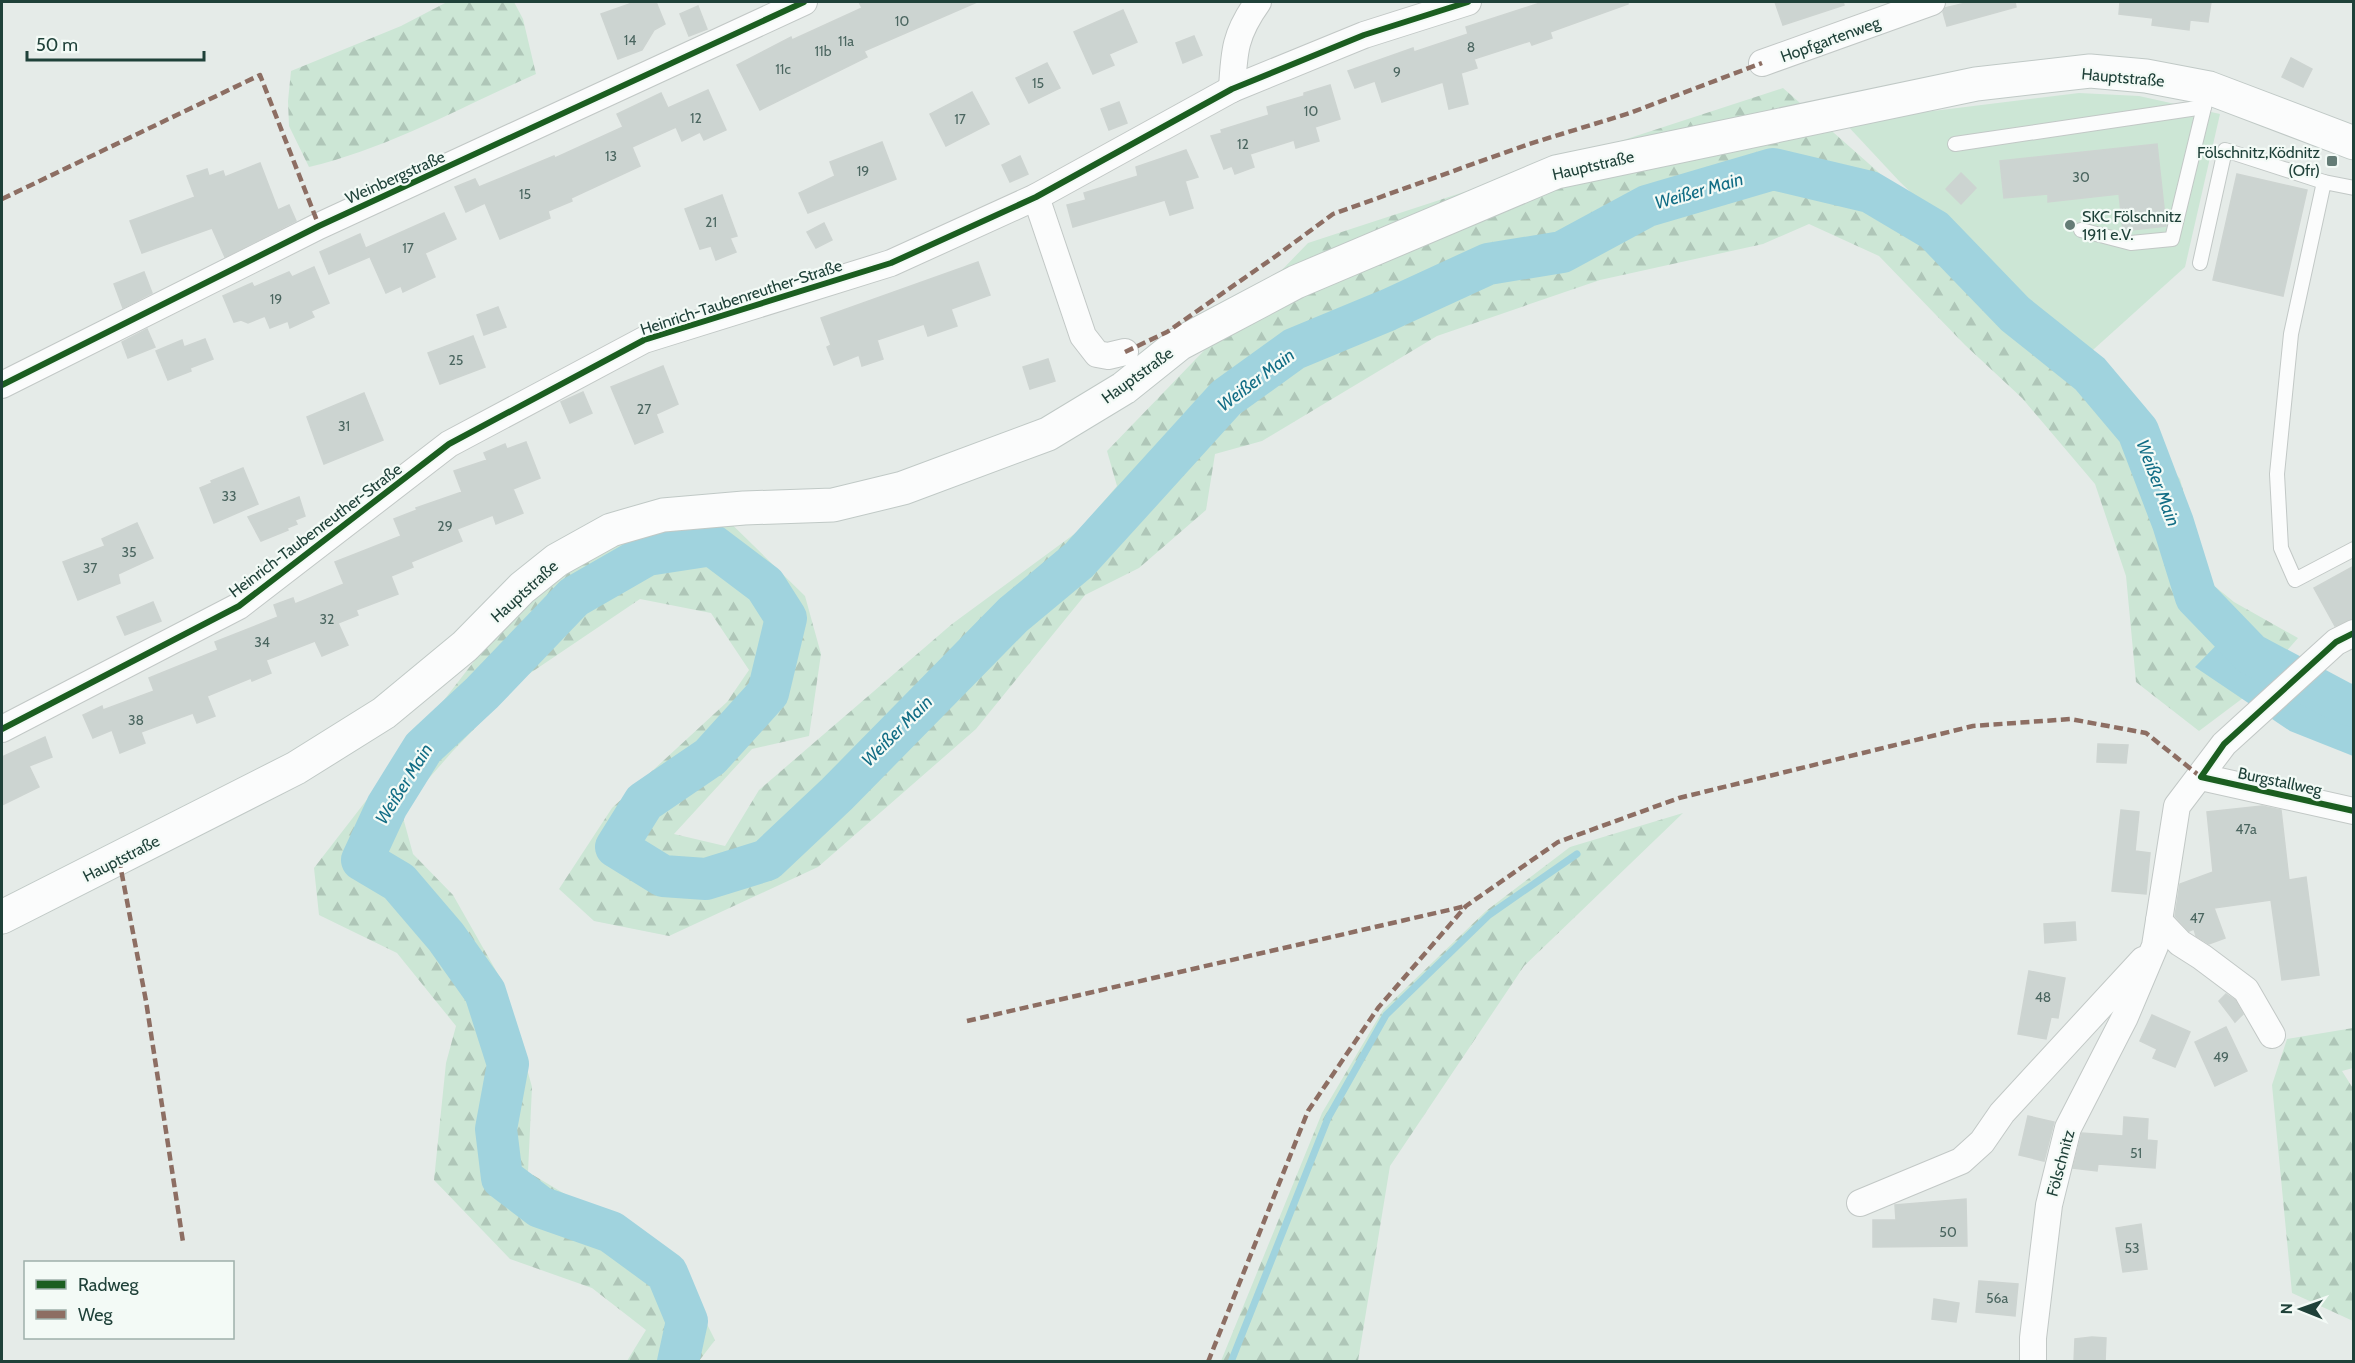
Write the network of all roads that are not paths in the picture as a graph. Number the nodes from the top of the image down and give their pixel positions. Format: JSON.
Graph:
{"nodes":[{"id":1,"x":804,"y":2,"type":"edge"},
{"id":2,"x":1258,"y":2,"type":"edge"},
{"id":3,"x":1468,"y":2,"type":"edge"},
{"id":4,"x":1932,"y":2,"type":"edge"},
{"id":5,"x":1762,"y":63,"type":"dead end"},
{"id":6,"x":1232,"y":89,"type":"junction"},
{"id":7,"x":2206,"y":98,"type":"junction"},
{"id":8,"x":2354,"y":143,"type":"edge"},
{"id":9,"x":1955,"y":144,"type":"dead end"},
{"id":10,"x":2324,"y":182,"type":"junction"},
{"id":11,"x":2354,"y":188,"type":"edge"},
{"id":12,"x":1036,"y":197,"type":"junction"},
{"id":13,"x":2081,"y":230,"type":"dead end"},
{"id":14,"x":2200,"y":263,"type":"dead end"},
{"id":15,"x":1125,"y":352,"type":"dead end"},
{"id":16,"x":2,"y":385,"type":"edge"},
{"id":17,"x":2354,"y":549,"type":"edge"},
{"id":18,"x":2354,"y":633,"type":"edge"},
{"id":19,"x":2,"y":729,"type":"edge"},
{"id":20,"x":2201,"y":777,"type":"junction"},
{"id":21,"x":2354,"y":811,"type":"edge"},
{"id":22,"x":2,"y":917,"type":"edge"},
{"id":23,"x":2159,"y":921,"type":"junction"},
{"id":24,"x":2155,"y":946,"type":"junction"},
{"id":25,"x":2272,"y":1035,"type":"dead end"},
{"id":26,"x":1860,"y":1203,"type":"dead end"},
{"id":27,"x":2033,"y":1362,"type":"edge"}],
"edges":[{"from":1,"to":16,"type":"street","name":"Weinbergstraße"},
{"from":2,"to":6,"type":"street"},
{"from":3,"to":6,"type":"street","name":"Heinrich-Taubenreuther-Straße"},
{"from":4,"to":5,"type":"street","name":"Hopfgartenweg"},
{"from":6,"to":12,"type":"street","name":"Heinrich-Taubenreuther-Straße"},
{"from":7,"to":8,"type":"main road","name":"Hauptstraße"},
{"from":7,"to":9,"type":"lane"},
{"from":7,"to":13,"type":"lane"},
{"from":7,"to":22,"type":"main road","name":"Hauptstraße"},
{"from":10,"to":11,"type":"lane"},
{"from":10,"to":14,"type":"lane"},
{"from":10,"to":17,"type":"lane"},
{"from":12,"to":15,"type":"street"},
{"from":12,"to":19,"type":"street","name":"Heinrich-Taubenreuther-Straße"},
{"from":18,"to":20,"type":"street","name":"Fölschnitz"},
{"from":20,"to":21,"type":"street","name":"Burgstallweg"},
{"from":20,"to":23,"type":"street","name":"Fölschnitz"},
{"from":23,"to":24,"type":"street","name":"Fölschnitz"},
{"from":23,"to":25,"type":"street"},
{"from":24,"to":26,"type":"street"},
{"from":24,"to":27,"type":"street","name":"Fölschnitz"}]}
